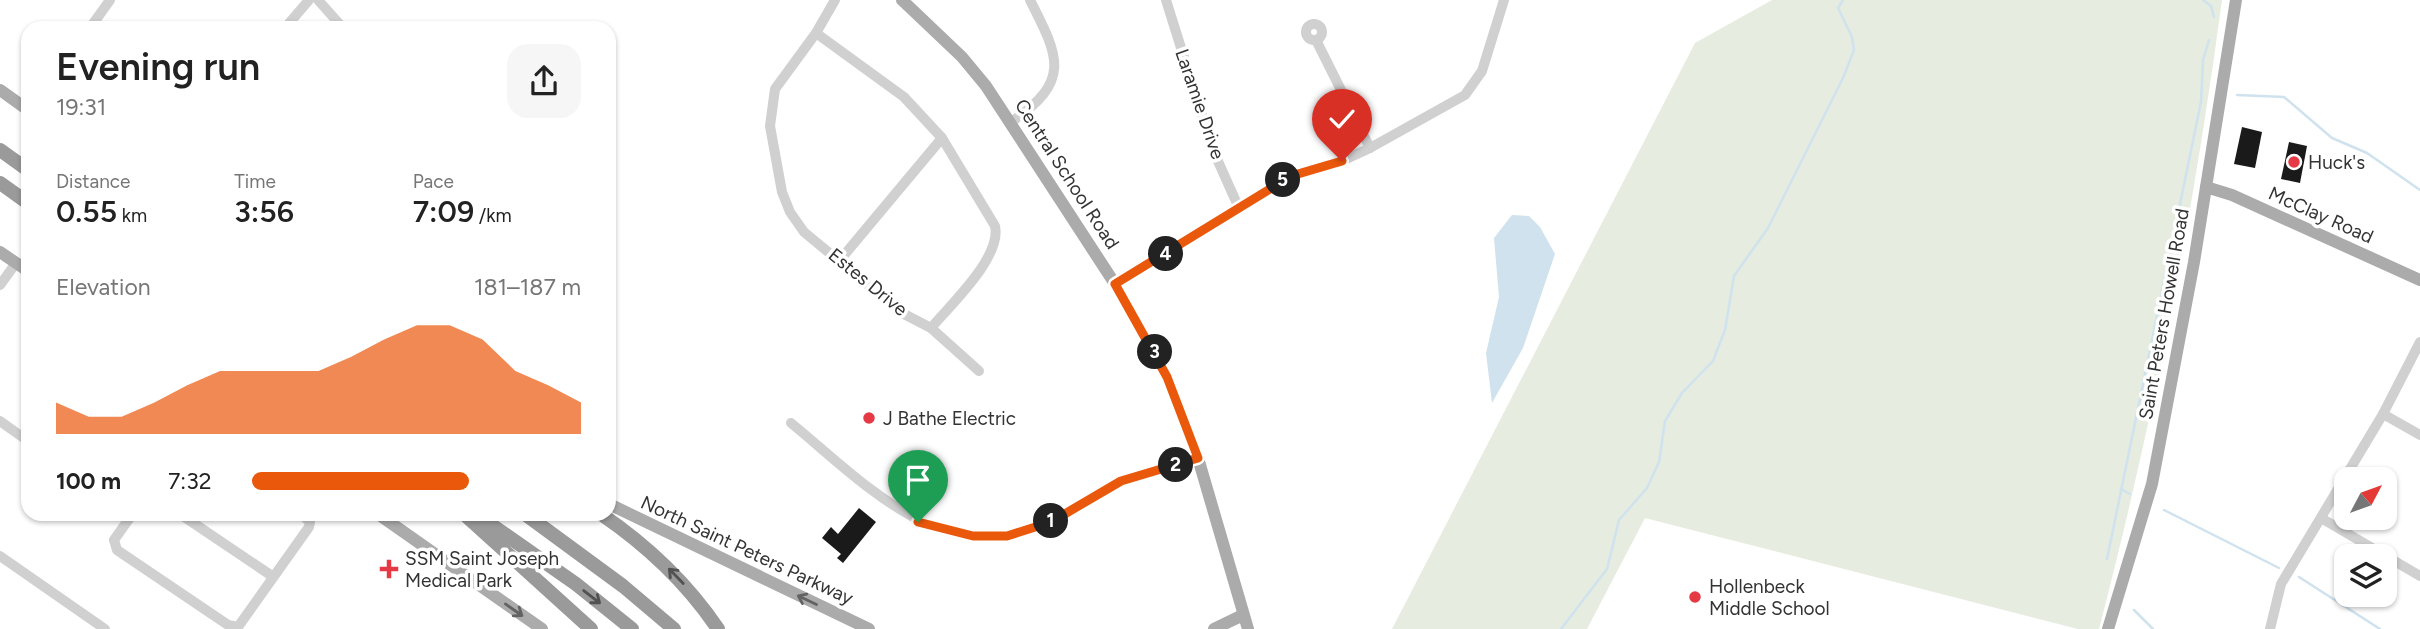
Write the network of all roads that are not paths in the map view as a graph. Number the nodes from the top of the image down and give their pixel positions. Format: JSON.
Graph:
{"nodes":[{"id":1,"x":110,"y":0,"type":"edge"},
{"id":2,"x":309,"y":0,"type":"edge"},
{"id":3,"x":318,"y":0,"type":"edge"},
{"id":4,"x":835,"y":0,"type":"edge"},
{"id":5,"x":902,"y":0,"type":"edge"},
{"id":6,"x":1030,"y":0,"type":"edge"},
{"id":7,"x":1166,"y":0,"type":"edge"},
{"id":8,"x":1504,"y":0,"type":"edge"},
{"id":9,"x":2236,"y":0,"type":"edge"},
{"id":10,"x":97,"y":21,"type":"edge"},
{"id":11,"x":291,"y":21,"type":"edge"},
{"id":12,"x":337,"y":21,"type":"edge"},
{"id":13,"x":817,"y":33,"type":"junction"},
{"id":14,"x":1316,"y":40,"type":"dead end"},
{"id":15,"x":0,"y":90,"type":"edge"},
{"id":16,"x":21,"y":105,"type":"edge"},
{"id":17,"x":1011,"y":121,"type":"junction"},
{"id":18,"x":942,"y":138,"type":"junction"},
{"id":19,"x":1370,"y":148,"type":"junction"},
{"id":20,"x":0,"y":150,"type":"edge"},
{"id":21,"x":21,"y":165,"type":"edge"},
{"id":22,"x":0,"y":183,"type":"edge"},
{"id":23,"x":2206,"y":187,"type":"junction"},
{"id":24,"x":21,"y":198,"type":"edge"},
{"id":25,"x":1238,"y":206,"type":"junction"},
{"id":26,"x":0,"y":252,"type":"edge"},
{"id":27,"x":839,"y":260,"type":"junction"},
{"id":28,"x":16,"y":263,"type":"junction"},
{"id":29,"x":21,"y":266,"type":"edge"},
{"id":30,"x":2420,"y":280,"type":"edge"},
{"id":31,"x":1115,"y":284,"type":"junction"},
{"id":32,"x":0,"y":285,"type":"edge"},
{"id":33,"x":931,"y":328,"type":"junction"},
{"id":34,"x":2420,"y":342,"type":"edge"},
{"id":35,"x":979,"y":371,"type":"dead end"},
{"id":36,"x":2383,"y":414,"type":"junction"},
{"id":37,"x":0,"y":421,"type":"edge"},
{"id":38,"x":791,"y":423,"type":"dead end"},
{"id":39,"x":2420,"y":435,"type":"edge"},
{"id":40,"x":21,"y":436,"type":"edge"},
{"id":41,"x":1198,"y":458,"type":"junction"},
{"id":42,"x":616,"y":507,"type":"edge"},
{"id":43,"x":2321,"y":518,"type":"junction"},
{"id":44,"x":127,"y":521,"type":"edge"},
{"id":45,"x":190,"y":521,"type":"edge"},
{"id":46,"x":309,"y":521,"type":"edge"},
{"id":47,"x":388,"y":521,"type":"edge"},
{"id":48,"x":472,"y":521,"type":"edge"},
{"id":49,"x":487,"y":521,"type":"edge"},
{"id":50,"x":535,"y":521,"type":"edge"},
{"id":51,"x":610,"y":521,"type":"edge"},
{"id":52,"x":0,"y":556,"type":"edge"},
{"id":53,"x":272,"y":576,"type":"junction"},
{"id":54,"x":2420,"y":576,"type":"edge"},
{"id":55,"x":1243,"y":615,"type":"junction"},
{"id":56,"x":105,"y":629,"type":"edge"},
{"id":57,"x":542,"y":629,"type":"edge"},
{"id":58,"x":591,"y":629,"type":"edge"},
{"id":59,"x":632,"y":629,"type":"edge"},
{"id":60,"x":674,"y":629,"type":"edge"},
{"id":61,"x":718,"y":629,"type":"edge"},
{"id":62,"x":869,"y":629,"type":"edge"},
{"id":63,"x":1214,"y":629,"type":"edge"},
{"id":64,"x":1248,"y":629,"type":"edge"},
{"id":65,"x":2108,"y":629,"type":"edge"},
{"id":66,"x":2270,"y":629,"type":"edge"}],
"edges":[{"from":1,"to":10,"type":"street"},
{"from":2,"to":11,"type":"street"},
{"from":3,"to":12,"type":"street"},
{"from":4,"to":13,"type":"street","name":"Estes Drive"},
{"from":5,"to":17,"type":"main road","name":"Central School Road"},
{"from":6,"to":17,"type":"street"},
{"from":7,"to":25,"type":"street","name":"Laramie Drive"},
{"from":8,"to":19,"type":"street"},
{"from":9,"to":23,"type":"main road","name":"Saint Peters Howell Road"},
{"from":13,"to":18,"type":"street"},
{"from":13,"to":27,"type":"street","name":"Estes Drive"},
{"from":14,"to":19,"type":"street"},
{"from":15,"to":16,"type":"main road"},
{"from":17,"to":31,"type":"main road","name":"Central School Road"},
{"from":18,"to":27,"type":"street"},
{"from":18,"to":33,"type":"street"},
{"from":19,"to":25,"type":"street"},
{"from":20,"to":21,"type":"highway"},
{"from":22,"to":24,"type":"highway"},
{"from":23,"to":30,"type":"main road","name":"McClay Road"},
{"from":23,"to":65,"type":"main road","name":"Saint Peters Howell Road"},
{"from":25,"to":31,"type":"street"},
{"from":26,"to":28,"type":"main road"},
{"from":27,"to":33,"type":"street","name":"Estes Drive"},
{"from":28,"to":29,"type":"main road"},
{"from":28,"to":32,"type":"street"},
{"from":31,"to":41,"type":"main road","name":"Central School Road"},
{"from":33,"to":35,"type":"street","name":"Estes Drive"},
{"from":34,"to":36,"type":"street"},
{"from":36,"to":39,"type":"street"},
{"from":36,"to":43,"type":"street"},
{"from":37,"to":40,"type":"street"},
{"from":38,"to":41,"type":"street"},
{"from":41,"to":55,"type":"main road","name":"Central School Road"},
{"from":62,"to":42,"type":"main road","name":"North Saint Peters Parkway","one_way":true},
{"from":43,"to":54,"type":"street"},
{"from":43,"to":66,"type":"street"},
{"from":44,"to":53,"type":"street"},
{"from":45,"to":53,"type":"street"},
{"from":46,"to":53,"type":"street"},
{"from":47,"to":57,"type":"main road","one_way":true},
{"from":48,"to":58,"type":"highway"},
{"from":49,"to":59,"type":"highway","one_way":true},
{"from":50,"to":60,"type":"highway"},
{"from":61,"to":51,"type":"highway","one_way":true},
{"from":52,"to":56,"type":"street"},
{"from":55,"to":63,"type":"main road"},
{"from":55,"to":64,"type":"main road","name":"Central School Road"}]}
